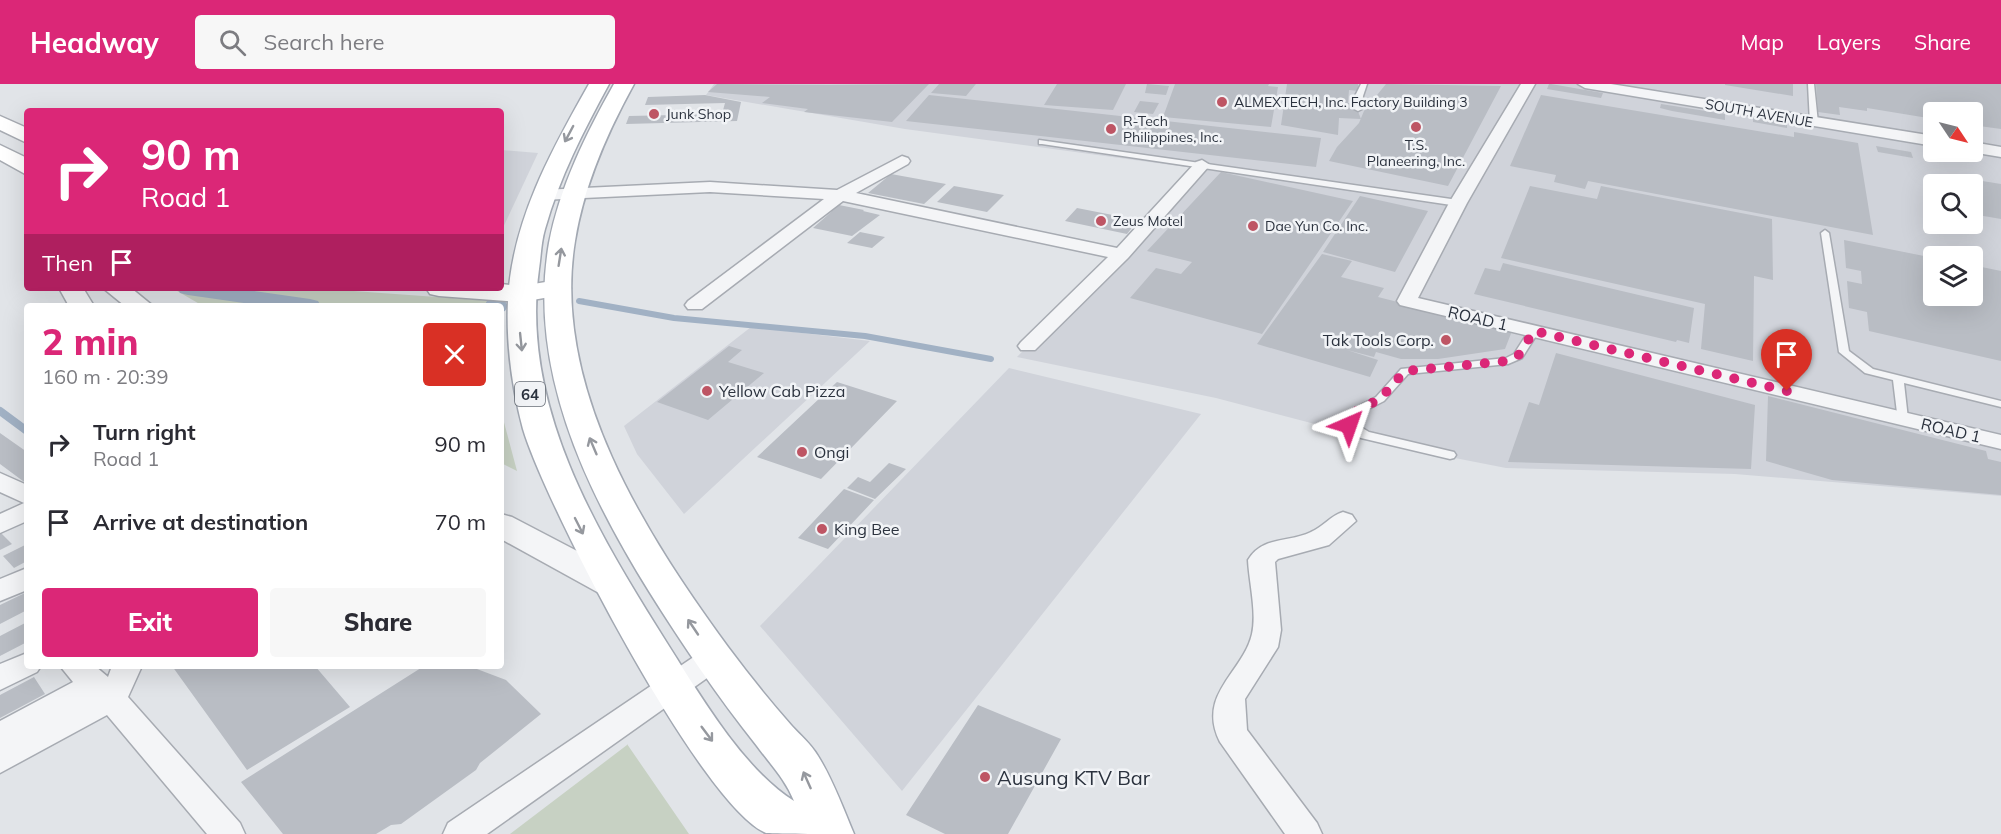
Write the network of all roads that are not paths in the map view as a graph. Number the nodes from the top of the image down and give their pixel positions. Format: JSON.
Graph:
{"nodes":[{"id":1,"x":599,"y":84,"type":"edge"},
{"id":2,"x":624,"y":84,"type":"edge"},
{"id":3,"x":1364,"y":84,"type":"edge"},
{"id":4,"x":1528,"y":84,"type":"edge"},
{"id":5,"x":1585,"y":84,"type":"edge"},
{"id":6,"x":1811,"y":84,"type":"edge"},
{"id":7,"x":1358,"y":109,"type":"dead end"},
{"id":8,"x":0,"y":122,"type":"edge"},
{"id":9,"x":1814,"y":123,"type":"junction"},
{"id":10,"x":24,"y":135,"type":"edge"},
{"id":11,"x":1923,"y":139,"type":"edge"},
{"id":12,"x":1042,"y":142,"type":"dead end"},
{"id":13,"x":1983,"y":149,"type":"edge"},
{"id":14,"x":0,"y":151,"type":"edge"},
{"id":15,"x":2001,"y":152,"type":"edge"},
{"id":16,"x":902,"y":161,"type":"dead end"},
{"id":17,"x":1202,"y":165,"type":"junction"},
{"id":18,"x":24,"y":166,"type":"edge"},
{"id":19,"x":576,"y":193,"type":"junction"},
{"id":20,"x":542,"y":195,"type":"junction"},
{"id":21,"x":840,"y":195,"type":"junction"},
{"id":22,"x":1458,"y":203,"type":"junction"},
{"id":23,"x":1825,"y":233,"type":"dead end"},
{"id":24,"x":1121,"y":255,"type":"junction"},
{"id":25,"x":514,"y":285,"type":"edge"},
{"id":26,"x":558,"y":288,"type":"junction"},
{"id":27,"x":119,"y":291,"type":"edge"},
{"id":28,"x":137,"y":303,"type":"edge"},
{"id":29,"x":695,"y":305,"type":"dead end"},
{"id":30,"x":1534,"y":331,"type":"junction"},
{"id":31,"x":1028,"y":346,"type":"dead end"},
{"id":32,"x":1898,"y":378,"type":"junction"},
{"id":33,"x":2001,"y":404,"type":"edge"},
{"id":34,"x":1902,"y":419,"type":"junction"},
{"id":35,"x":2001,"y":442,"type":"edge"},
{"id":36,"x":1450,"y":455,"type":"dead end"},
{"id":37,"x":0,"y":481,"type":"edge"},
{"id":38,"x":24,"y":494,"type":"edge"},
{"id":39,"x":24,"y":512,"type":"edge"},
{"id":40,"x":1342,"y":521,"type":"dead end"},
{"id":41,"x":0,"y":524,"type":"edge"},
{"id":42,"x":504,"y":527,"type":"edge"},
{"id":43,"x":24,"y":579,"type":"edge"},
{"id":44,"x":611,"y":584,"type":"junction"},
{"id":45,"x":0,"y":591,"type":"edge"},
{"id":46,"x":714,"y":658,"type":"junction"},
{"id":47,"x":24,"y":666,"type":"edge"},
{"id":48,"x":126,"y":669,"type":"edge"},
{"id":49,"x":0,"y":678,"type":"edge"},
{"id":50,"x":94,"y":683,"type":"edge"},
{"id":51,"x":673,"y":686,"type":"junction"},
{"id":52,"x":0,"y":736,"type":"edge"},
{"id":53,"x":0,"y":759,"type":"edge"},
{"id":54,"x":228,"y":834,"type":"edge"},
{"id":55,"x":460,"y":834,"type":"edge"},
{"id":56,"x":807,"y":834,"type":"edge"},
{"id":57,"x":831,"y":834,"type":"edge"},
{"id":58,"x":1305,"y":834,"type":"edge"}],
"edges":[{"from":1,"to":20,"type":"main road","number":"64","one_way":true},
{"from":2,"to":19,"type":"main road","number":"64"},
{"from":3,"to":7,"type":"lane"},
{"from":4,"to":22,"type":"street","name":"ROAD 1"},
{"from":5,"to":9,"type":"street","name":"SOUTH AVENUE"},
{"from":6,"to":9,"type":"lane"},
{"from":8,"to":10,"type":"main road"},
{"from":9,"to":11,"type":"street","name":"SOUTH AVENUE"},
{"from":12,"to":17,"type":"lane"},
{"from":13,"to":15,"type":"street"},
{"from":14,"to":18,"type":"main road"},
{"from":16,"to":21,"type":"street"},
{"from":17,"to":22,"type":"lane"},
{"from":17,"to":24,"type":"street"},
{"from":19,"to":20,"type":"street"},
{"from":19,"to":21,"type":"street"},
{"from":26,"to":19,"type":"main road","number":"64","one_way":true},
{"from":20,"to":25,"type":"main road","number":"64"},
{"from":21,"to":24,"type":"street"},
{"from":21,"to":29,"type":"street"},
{"from":22,"to":30,"type":"street","name":"ROAD 1"},
{"from":23,"to":32,"type":"lane"},
{"from":24,"to":31,"type":"street"},
{"from":25,"to":26,"type":"main road"},
{"from":25,"to":44,"type":"main road","number":"64","one_way":true},
{"from":46,"to":26,"type":"main road","number":"64","one_way":true},
{"from":27,"to":28,"type":"street"},
{"from":30,"to":34,"type":"street","name":"ROAD 1"},
{"from":30,"to":36,"type":"lane"},
{"from":32,"to":33,"type":"lane"},
{"from":32,"to":34,"type":"lane"},
{"from":34,"to":35,"type":"street","name":"ROAD 1"},
{"from":37,"to":38,"type":"street"},
{"from":39,"to":41,"type":"street"},
{"from":40,"to":58,"type":"street"},
{"from":42,"to":44,"type":"street"},
{"from":43,"to":45,"type":"street"},
{"from":44,"to":51,"type":"main road","number":"64"},
{"from":46,"to":51,"type":"street"},
{"from":57,"to":46,"type":"main road","number":"64","one_way":true},
{"from":47,"to":49,"type":"street"},
{"from":48,"to":50,"type":"street"},
{"from":50,"to":52,"type":"street"},
{"from":50,"to":53,"type":"street"},
{"from":50,"to":54,"type":"street"},
{"from":51,"to":55,"type":"street"},
{"from":51,"to":56,"type":"main road","number":"64","one_way":true}]}
